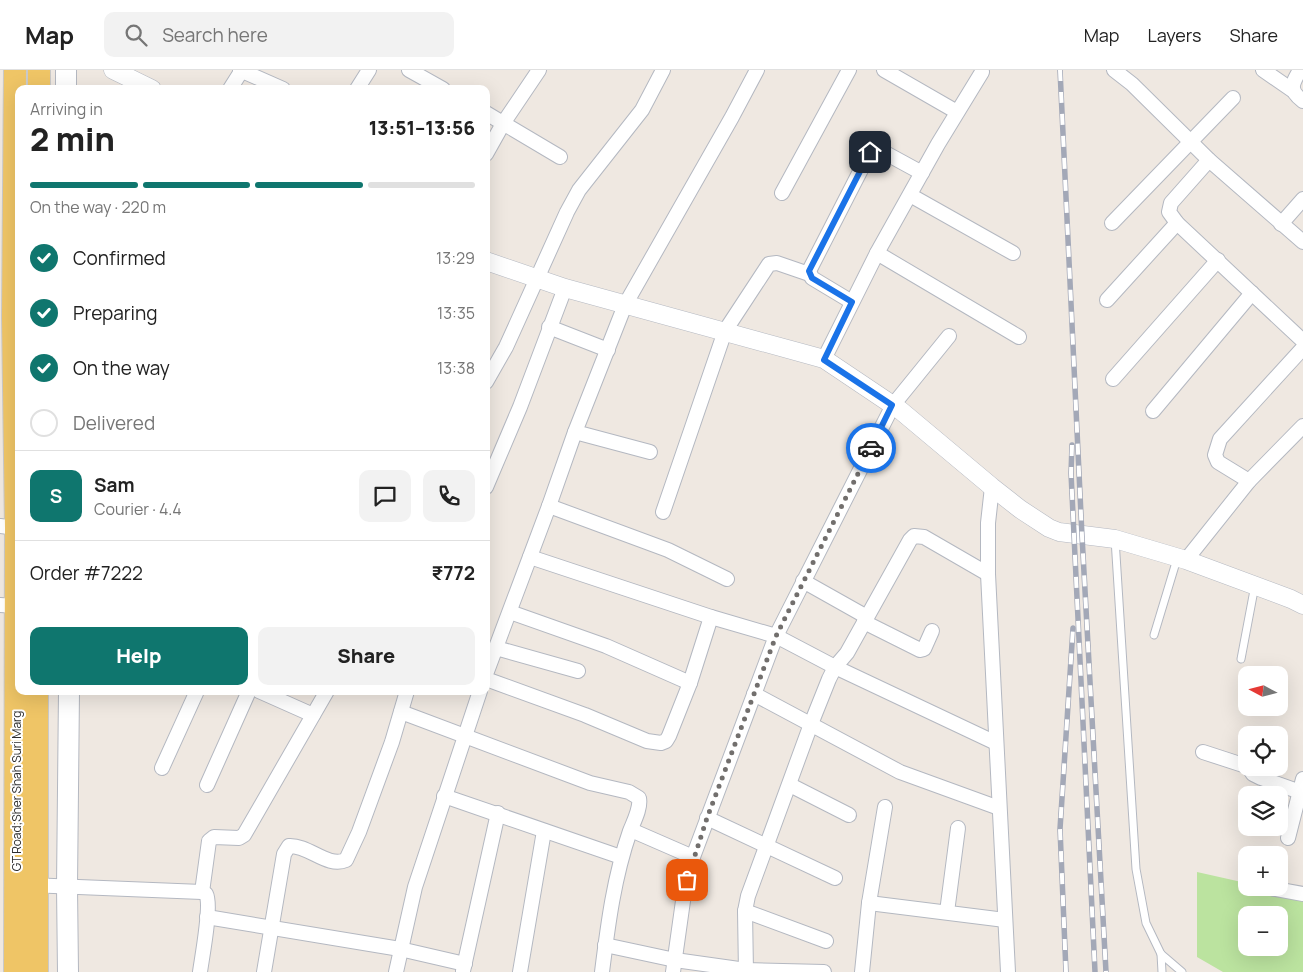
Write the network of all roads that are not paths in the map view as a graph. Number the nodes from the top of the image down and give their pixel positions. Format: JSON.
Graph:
{"nodes":[{"id":1,"x":15,"y":70,"type":"edge"},
{"id":2,"x":39,"y":70,"type":"edge"},
{"id":3,"x":66,"y":70,"type":"edge"},
{"id":4,"x":114,"y":70,"type":"edge"},
{"id":5,"x":241,"y":70,"type":"edge"},
{"id":6,"x":369,"y":70,"type":"edge"},
{"id":7,"x":409,"y":70,"type":"edge"},
{"id":8,"x":539,"y":70,"type":"edge"},
{"id":9,"x":663,"y":70,"type":"edge"},
{"id":10,"x":757,"y":70,"type":"edge"},
{"id":11,"x":849,"y":70,"type":"edge"},
{"id":12,"x":884,"y":70,"type":"edge"},
{"id":13,"x":1114,"y":70,"type":"edge"},
{"id":14,"x":1263,"y":70,"type":"edge"},
{"id":15,"x":1300,"y":70,"type":"edge"},
{"id":16,"x":982,"y":72,"type":"dead end"},
{"id":17,"x":39,"y":85,"type":"edge"},
{"id":18,"x":66,"y":85,"type":"edge"},
{"id":19,"x":144,"y":85,"type":"edge"},
{"id":20,"x":232,"y":85,"type":"edge"},
{"id":21,"x":274,"y":85,"type":"edge"},
{"id":22,"x":360,"y":85,"type":"edge"},
{"id":23,"x":436,"y":85,"type":"edge"},
{"id":24,"x":1292,"y":90,"type":"junction"},
{"id":25,"x":1233,"y":98,"type":"dead end"},
{"id":26,"x":1303,"y":101,"type":"edge"},
{"id":27,"x":957,"y":112,"type":"junction"},
{"id":28,"x":490,"y":115,"type":"edge"},
{"id":29,"x":504,"y":122,"type":"junction"},
{"id":30,"x":1190,"y":142,"type":"junction"},
{"id":31,"x":490,"y":147,"type":"edge"},
{"id":32,"x":560,"y":157,"type":"dead end"},
{"id":33,"x":1209,"y":160,"type":"junction"},
{"id":34,"x":922,"y":173,"type":"junction"},
{"id":35,"x":782,"y":193,"type":"dead end"},
{"id":36,"x":910,"y":195,"type":"junction"},
{"id":37,"x":1303,"y":199,"type":"edge"},
{"id":38,"x":1177,"y":223,"type":"junction"},
{"id":39,"x":1112,"y":224,"type":"dead end"},
{"id":40,"x":1281,"y":224,"type":"junction"},
{"id":41,"x":1303,"y":242,"type":"edge"},
{"id":42,"x":877,"y":253,"type":"junction"},
{"id":43,"x":1013,"y":253,"type":"dead end"},
{"id":44,"x":1218,"y":260,"type":"junction"},
{"id":45,"x":490,"y":261,"type":"edge"},
{"id":46,"x":809,"y":274,"type":"junction"},
{"id":47,"x":538,"y":278,"type":"junction"},
{"id":48,"x":565,"y":288,"type":"junction"},
{"id":49,"x":1252,"y":293,"type":"junction"},
{"id":50,"x":1107,"y":300,"type":"dead end"},
{"id":51,"x":852,"y":302,"type":"junction"},
{"id":52,"x":625,"y":305,"type":"junction"},
{"id":53,"x":7,"y":316,"type":"edge"},
{"id":54,"x":549,"y":327,"type":"junction"},
{"id":55,"x":725,"y":331,"type":"junction"},
{"id":56,"x":949,"y":336,"type":"dead end"},
{"id":57,"x":1019,"y":337,"type":"dead end"},
{"id":58,"x":1303,"y":341,"type":"edge"},
{"id":59,"x":1303,"y":348,"type":"edge"},
{"id":60,"x":608,"y":350,"type":"junction"},
{"id":61,"x":824,"y":360,"type":"junction"},
{"id":62,"x":490,"y":375,"type":"edge"},
{"id":63,"x":1112,"y":380,"type":"dead end"},
{"id":64,"x":892,"y":405,"type":"junction"},
{"id":65,"x":1153,"y":411,"type":"dead end"},
{"id":66,"x":1303,"y":426,"type":"edge"},
{"id":67,"x":575,"y":432,"type":"junction"},
{"id":68,"x":650,"y":452,"type":"dead end"},
{"id":69,"x":490,"y":478,"type":"edge"},
{"id":70,"x":1249,"y":481,"type":"junction"},
{"id":71,"x":992,"y":487,"type":"junction"},
{"id":72,"x":549,"y":506,"type":"junction"},
{"id":73,"x":663,"y":512,"type":"dead end"},
{"id":74,"x":8,"y":527,"type":"edge"},
{"id":75,"x":1115,"y":539,"type":"junction"},
{"id":76,"x":530,"y":556,"type":"junction"},
{"id":77,"x":1182,"y":559,"type":"junction"},
{"id":78,"x":988,"y":574,"type":"junction"},
{"id":79,"x":727,"y":579,"type":"dead end"},
{"id":80,"x":803,"y":581,"type":"junction"},
{"id":81,"x":1255,"y":585,"type":"junction"},
{"id":82,"x":1299,"y":599,"type":"edge"},
{"id":83,"x":8,"y":606,"type":"edge"},
{"id":84,"x":510,"y":612,"type":"junction"},
{"id":85,"x":711,"y":617,"type":"junction"},
{"id":86,"x":865,"y":620,"type":"junction"},
{"id":87,"x":932,"y":631,"type":"dead end"},
{"id":88,"x":1154,"y":635,"type":"dead end"},
{"id":89,"x":776,"y":636,"type":"junction"},
{"id":90,"x":496,"y":648,"type":"junction"},
{"id":91,"x":1241,"y":659,"type":"dead end"},
{"id":92,"x":490,"y":664,"type":"edge"},
{"id":93,"x":835,"y":667,"type":"junction"},
{"id":94,"x":578,"y":672,"type":"dead end"},
{"id":95,"x":490,"y":681,"type":"edge"},
{"id":96,"x":690,"y":683,"type":"junction"},
{"id":97,"x":754,"y":694,"type":"junction"},
{"id":98,"x":37,"y":695,"type":"edge"},
{"id":99,"x":69,"y":695,"type":"edge"},
{"id":100,"x":195,"y":695,"type":"edge"},
{"id":101,"x":247,"y":695,"type":"edge"},
{"id":102,"x":268,"y":695,"type":"edge"},
{"id":103,"x":325,"y":695,"type":"edge"},
{"id":104,"x":406,"y":695,"type":"edge"},
{"id":105,"x":479,"y":695,"type":"edge"},
{"id":106,"x":401,"y":712,"type":"junction"},
{"id":107,"x":313,"y":715,"type":"junction"},
{"id":108,"x":810,"y":724,"type":"junction"},
{"id":109,"x":465,"y":737,"type":"junction"},
{"id":110,"x":996,"y":743,"type":"junction"},
{"id":111,"x":1203,"y":752,"type":"dead end"},
{"id":112,"x":1238,"y":764,"type":"edge"},
{"id":113,"x":162,"y":768,"type":"dead end"},
{"id":114,"x":1257,"y":776,"type":"edge"},
{"id":115,"x":207,"y":785,"type":"dead end"},
{"id":116,"x":790,"y":785,"type":"junction"},
{"id":117,"x":1302,"y":788,"type":"edge"},
{"id":118,"x":444,"y":796,"type":"junction"},
{"id":119,"x":885,"y":807,"type":"dead end"},
{"id":120,"x":999,"y":808,"type":"junction"},
{"id":121,"x":498,"y":813,"type":"junction"},
{"id":122,"x":849,"y":815,"type":"dead end"},
{"id":123,"x":707,"y":818,"type":"junction"},
{"id":124,"x":958,"y":828,"type":"dead end"},
{"id":125,"x":631,"y":830,"type":"junction"},
{"id":126,"x":544,"y":831,"type":"junction"},
{"id":127,"x":1288,"y":838,"type":"dead end"},
{"id":128,"x":767,"y":846,"type":"junction"},
{"id":129,"x":693,"y":857,"type":"junction"},
{"id":130,"x":621,"y":858,"type":"junction"},
{"id":131,"x":835,"y":878,"type":"dead end"},
{"id":132,"x":27,"y":885,"type":"junction"},
{"id":133,"x":67,"y":887,"type":"junction"},
{"id":134,"x":1288,"y":891,"type":"edge"},
{"id":135,"x":202,"y":892,"type":"junction"},
{"id":136,"x":1303,"y":894,"type":"edge"},
{"id":137,"x":869,"y":903,"type":"junction"},
{"id":138,"x":746,"y":911,"type":"junction"},
{"id":139,"x":947,"y":912,"type":"junction"},
{"id":140,"x":207,"y":917,"type":"junction"},
{"id":141,"x":1005,"y":920,"type":"junction"},
{"id":142,"x":271,"y":928,"type":"junction"},
{"id":143,"x":826,"y":941,"type":"dead end"},
{"id":144,"x":605,"y":946,"type":"junction"},
{"id":145,"x":400,"y":948,"type":"junction"},
{"id":146,"x":1161,"y":954,"type":"junction"},
{"id":147,"x":674,"y":966,"type":"edge"},
{"id":148,"x":464,"y":968,"type":"edge"},
{"id":149,"x":746,"y":971,"type":"edge"},
{"id":150,"x":15,"y":972,"type":"edge"},
{"id":151,"x":37,"y":972,"type":"edge"},
{"id":152,"x":68,"y":972,"type":"edge"},
{"id":153,"x":200,"y":972,"type":"edge"},
{"id":154,"x":264,"y":972,"type":"edge"},
{"id":155,"x":396,"y":972,"type":"edge"},
{"id":156,"x":520,"y":972,"type":"edge"},
{"id":157,"x":602,"y":972,"type":"edge"},
{"id":158,"x":824,"y":972,"type":"edge"},
{"id":159,"x":862,"y":972,"type":"edge"},
{"id":160,"x":1008,"y":972,"type":"edge"},
{"id":161,"x":1162,"y":972,"type":"edge"},
{"id":162,"x":1182,"y":972,"type":"edge"}],
"edges":[{"from":1,"to":53,"type":"main road","name":"GT Road;Sher Shah Suri Marg"},
{"from":2,"to":17,"type":"main road"},
{"from":3,"to":18,"type":"main road"},
{"from":4,"to":19,"type":"street"},
{"from":5,"to":20,"type":"street"},
{"from":5,"to":21,"type":"street"},
{"from":6,"to":22,"type":"street"},
{"from":7,"to":23,"type":"street"},
{"from":8,"to":29,"type":"street"},
{"from":9,"to":47,"type":"street"},
{"from":10,"to":52,"type":"street"},
{"from":11,"to":35,"type":"street"},
{"from":12,"to":27,"type":"street"},
{"from":13,"to":30,"type":"street"},
{"from":14,"to":24,"type":"street"},
{"from":15,"to":24,"type":"street"},
{"from":16,"to":27,"type":"street"},
{"from":24,"to":26,"type":"street"},
{"from":25,"to":30,"type":"street"},
{"from":27,"to":34,"type":"street"},
{"from":28,"to":29,"type":"street"},
{"from":29,"to":31,"type":"street"},
{"from":29,"to":32,"type":"street"},
{"from":30,"to":33,"type":"street"},
{"from":30,"to":39,"type":"street"},
{"from":33,"to":38,"type":"street"},
{"from":33,"to":40,"type":"street"},
{"from":34,"to":36,"type":"street"},
{"from":34,"to":46,"type":"street"},
{"from":36,"to":42,"type":"street"},
{"from":36,"to":43,"type":"street"},
{"from":37,"to":40,"type":"street"},
{"from":38,"to":44,"type":"street"},
{"from":38,"to":50,"type":"street"},
{"from":40,"to":41,"type":"street"},
{"from":42,"to":51,"type":"street"},
{"from":42,"to":57,"type":"street"},
{"from":44,"to":49,"type":"street"},
{"from":44,"to":63,"type":"street"},
{"from":45,"to":47,"type":"street"},
{"from":46,"to":51,"type":"street"},
{"from":46,"to":55,"type":"street"},
{"from":47,"to":48,"type":"street"},
{"from":47,"to":62,"type":"street"},
{"from":48,"to":52,"type":"street"},
{"from":48,"to":54,"type":"street"},
{"from":49,"to":58,"type":"street"},
{"from":49,"to":65,"type":"street"},
{"from":51,"to":61,"type":"street"},
{"from":52,"to":55,"type":"street"},
{"from":52,"to":60,"type":"street"},
{"from":53,"to":74,"type":"main road","name":"GT Road;Sher Shah Suri Marg"},
{"from":54,"to":60,"type":"street"},
{"from":54,"to":69,"type":"street"},
{"from":55,"to":61,"type":"street"},
{"from":55,"to":73,"type":"street"},
{"from":56,"to":64,"type":"street"},
{"from":59,"to":70,"type":"street"},
{"from":60,"to":67,"type":"street"},
{"from":61,"to":64,"type":"street"},
{"from":64,"to":71,"type":"street"},
{"from":64,"to":80,"type":"street"},
{"from":66,"to":70,"type":"street"},
{"from":67,"to":68,"type":"street"},
{"from":67,"to":72,"type":"street"},
{"from":70,"to":77,"type":"street"},
{"from":71,"to":75,"type":"street"},
{"from":71,"to":78,"type":"street"},
{"from":72,"to":76,"type":"street"},
{"from":72,"to":79,"type":"street"},
{"from":74,"to":83,"type":"main road","name":"GT Road;Sher Shah Suri Marg"},
{"from":75,"to":77,"type":"street"},
{"from":75,"to":146,"type":"lane"},
{"from":76,"to":84,"type":"street"},
{"from":76,"to":85,"type":"street"},
{"from":77,"to":81,"type":"street"},
{"from":77,"to":88,"type":"lane"},
{"from":78,"to":86,"type":"street"},
{"from":78,"to":110,"type":"street"},
{"from":80,"to":86,"type":"street"},
{"from":80,"to":89,"type":"street"},
{"from":81,"to":82,"type":"street"},
{"from":81,"to":91,"type":"lane"},
{"from":83,"to":132,"type":"main road","name":"GT Road;Sher Shah Suri Marg"},
{"from":84,"to":90,"type":"street"},
{"from":84,"to":96,"type":"street"},
{"from":85,"to":89,"type":"street"},
{"from":85,"to":96,"type":"street"},
{"from":86,"to":87,"type":"street"},
{"from":86,"to":93,"type":"street"},
{"from":89,"to":93,"type":"street"},
{"from":89,"to":97,"type":"street"},
{"from":90,"to":92,"type":"street"},
{"from":90,"to":94,"type":"street"},
{"from":93,"to":108,"type":"street"},
{"from":93,"to":110,"type":"street"},
{"from":95,"to":96,"type":"street"},
{"from":97,"to":108,"type":"street"},
{"from":97,"to":123,"type":"street"},
{"from":98,"to":132,"type":"main road","name":"GT Road;Sher Shah Suri Marg"},
{"from":99,"to":133,"type":"main road"},
{"from":100,"to":113,"type":"street"},
{"from":101,"to":115,"type":"street"},
{"from":102,"to":107,"type":"street"},
{"from":103,"to":107,"type":"street"},
{"from":104,"to":106,"type":"street"},
{"from":105,"to":109,"type":"street"},
{"from":106,"to":109,"type":"street"},
{"from":106,"to":142,"type":"street"},
{"from":107,"to":135,"type":"street"},
{"from":108,"to":116,"type":"street"},
{"from":108,"to":120,"type":"street"},
{"from":109,"to":118,"type":"street"},
{"from":109,"to":125,"type":"street"},
{"from":110,"to":120,"type":"street"},
{"from":111,"to":112,"type":"street"},
{"from":114,"to":117,"type":"street"},
{"from":116,"to":122,"type":"street"},
{"from":116,"to":128,"type":"street"},
{"from":117,"to":127,"type":"street"},
{"from":118,"to":121,"type":"street"},
{"from":118,"to":145,"type":"street"},
{"from":119,"to":137,"type":"street"},
{"from":120,"to":141,"type":"street"},
{"from":121,"to":126,"type":"street"},
{"from":121,"to":148,"type":"street"},
{"from":123,"to":128,"type":"street"},
{"from":123,"to":129,"type":"street"},
{"from":124,"to":139,"type":"street"},
{"from":125,"to":129,"type":"street"},
{"from":125,"to":130,"type":"street"},
{"from":126,"to":130,"type":"street"},
{"from":126,"to":156,"type":"street"},
{"from":128,"to":131,"type":"street"},
{"from":128,"to":138,"type":"street"},
{"from":129,"to":147,"type":"street"},
{"from":130,"to":144,"type":"street"},
{"from":132,"to":133,"type":"street"},
{"from":132,"to":150,"type":"main road","name":"GT Road;Sher Shah Suri Marg"},
{"from":132,"to":151,"type":"main road","name":"GT Road;Sher Shah Suri Marg"},
{"from":133,"to":135,"type":"street"},
{"from":133,"to":152,"type":"main road"},
{"from":134,"to":136,"type":"street"},
{"from":135,"to":140,"type":"street"},
{"from":137,"to":139,"type":"street"},
{"from":137,"to":159,"type":"street"},
{"from":138,"to":143,"type":"street"},
{"from":138,"to":149,"type":"street"},
{"from":139,"to":141,"type":"street"},
{"from":140,"to":142,"type":"street"},
{"from":140,"to":153,"type":"street"},
{"from":141,"to":160,"type":"street"},
{"from":142,"to":145,"type":"street"},
{"from":142,"to":154,"type":"street"},
{"from":144,"to":147,"type":"street"},
{"from":144,"to":157,"type":"street"},
{"from":145,"to":148,"type":"street"},
{"from":145,"to":155,"type":"street"},
{"from":146,"to":161,"type":"lane"},
{"from":146,"to":162,"type":"lane"},
{"from":147,"to":149,"type":"street"},
{"from":149,"to":158,"type":"street"}]}
